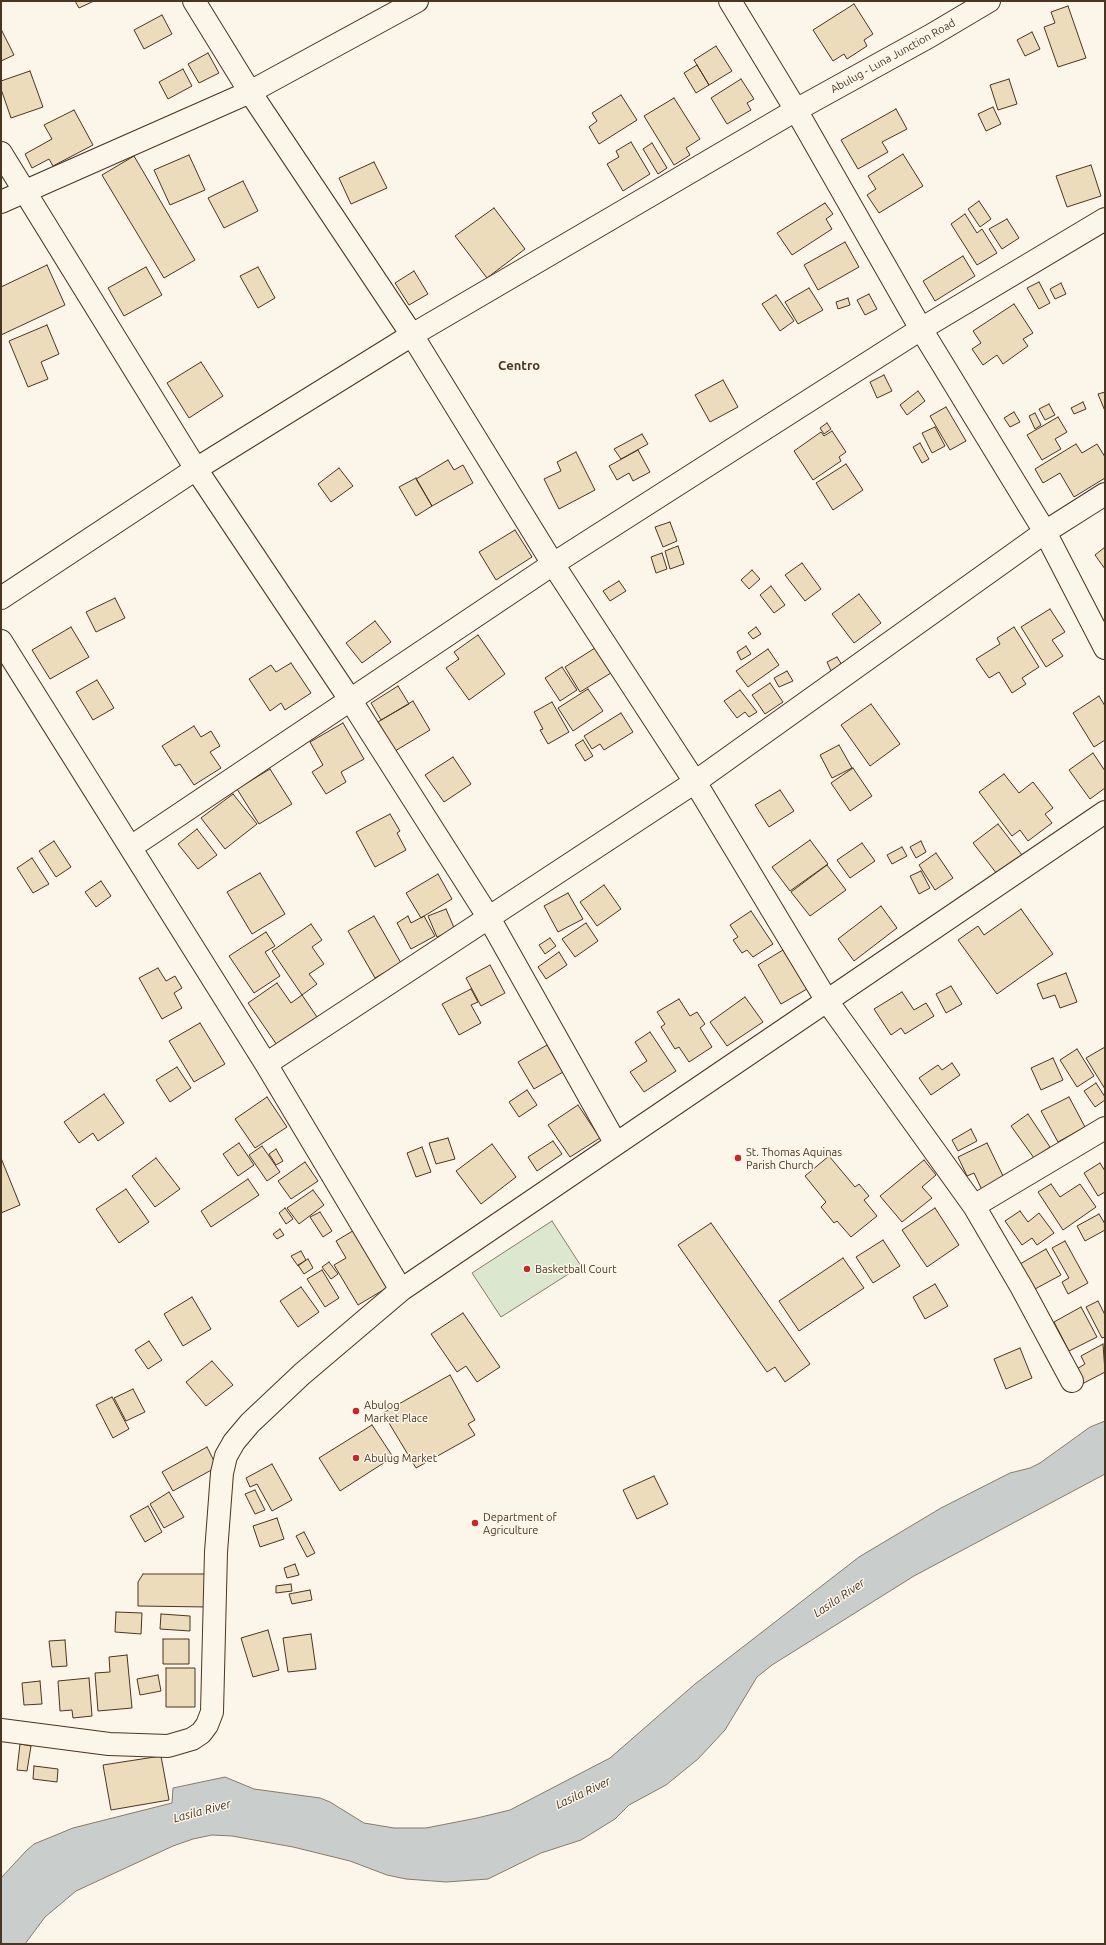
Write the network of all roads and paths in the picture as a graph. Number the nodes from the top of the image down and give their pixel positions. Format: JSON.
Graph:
{"nodes":[{"id":1,"x":194,"y":1,"type":"edge"},
{"id":2,"x":417,"y":1,"type":"edge"},
{"id":3,"x":730,"y":1,"type":"edge"},
{"id":4,"x":989,"y":1,"type":"edge"},
{"id":5,"x":250,"y":92,"type":"junction"},
{"id":6,"x":796,"y":110,"type":"junction"},
{"id":7,"x":1,"y":153,"type":"edge"},
{"id":8,"x":24,"y":192,"type":"junction"},
{"id":9,"x":1,"y":202,"type":"edge"},
{"id":10,"x":1105,"y":219,"type":"edge"},
{"id":11,"x":921,"y":329,"type":"junction"},
{"id":12,"x":412,"y":335,"type":"junction"},
{"id":13,"x":196,"y":469,"type":"junction"},
{"id":14,"x":1105,"y":494,"type":"edge"},
{"id":15,"x":1045,"y":532,"type":"junction"},
{"id":16,"x":553,"y":564,"type":"junction"},
{"id":17,"x":1,"y":598,"type":"edge"},
{"id":18,"x":1,"y":641,"type":"edge"},
{"id":19,"x":1105,"y":648,"type":"edge"},
{"id":20,"x":350,"y":701,"type":"junction"},
{"id":21,"x":695,"y":782,"type":"junction"},
{"id":22,"x":1105,"y":812,"type":"edge"},
{"id":23,"x":131,"y":847,"type":"junction"},
{"id":24,"x":489,"y":918,"type":"junction"},
{"id":25,"x":827,"y":1001,"type":"junction"},
{"id":26,"x":266,"y":1064,"type":"junction"},
{"id":27,"x":1105,"y":1128,"type":"edge"},
{"id":28,"x":616,"y":1144,"type":"junction"},
{"id":29,"x":974,"y":1206,"type":"junction"},
{"id":30,"x":401,"y":1290,"type":"junction"},
{"id":31,"x":1072,"y":1381,"type":"dead end"},
{"id":32,"x":1,"y":1730,"type":"edge"}],
"edges":[{"from":1,"to":5,"type":"street"},
{"from":2,"to":5,"type":"street"},
{"from":3,"to":6,"type":"street"},
{"from":4,"to":6,"type":"street","name":"Abulug - Luna Junction Road"},
{"from":5,"to":8,"type":"street"},
{"from":5,"to":12,"type":"street"},
{"from":6,"to":11,"type":"street"},
{"from":6,"to":12,"type":"street","name":"Abulug - Luna Junction Road"},
{"from":7,"to":8,"type":"street"},
{"from":8,"to":9,"type":"street"},
{"from":8,"to":13,"type":"street"},
{"from":10,"to":11,"type":"street"},
{"from":11,"to":15,"type":"street"},
{"from":11,"to":16,"type":"street"},
{"from":12,"to":13,"type":"street","name":"Abulug - Luna Junction Road"},
{"from":12,"to":16,"type":"street"},
{"from":13,"to":17,"type":"street","name":"Abulug - Luna Junction Road"},
{"from":13,"to":20,"type":"street"},
{"from":14,"to":15,"type":"street"},
{"from":15,"to":19,"type":"street"},
{"from":15,"to":21,"type":"street"},
{"from":16,"to":20,"type":"street"},
{"from":16,"to":21,"type":"street"},
{"from":18,"to":23,"type":"street"},
{"from":20,"to":23,"type":"street"},
{"from":20,"to":24,"type":"street"},
{"from":21,"to":24,"type":"street"},
{"from":21,"to":25,"type":"street"},
{"from":22,"to":25,"type":"street"},
{"from":23,"to":26,"type":"street"},
{"from":24,"to":26,"type":"street"},
{"from":24,"to":28,"type":"street"},
{"from":25,"to":28,"type":"street"},
{"from":25,"to":29,"type":"street"},
{"from":26,"to":30,"type":"street"},
{"from":27,"to":29,"type":"street"},
{"from":28,"to":30,"type":"street"},
{"from":29,"to":31,"type":"street"},
{"from":30,"to":32,"type":"street"}]}
